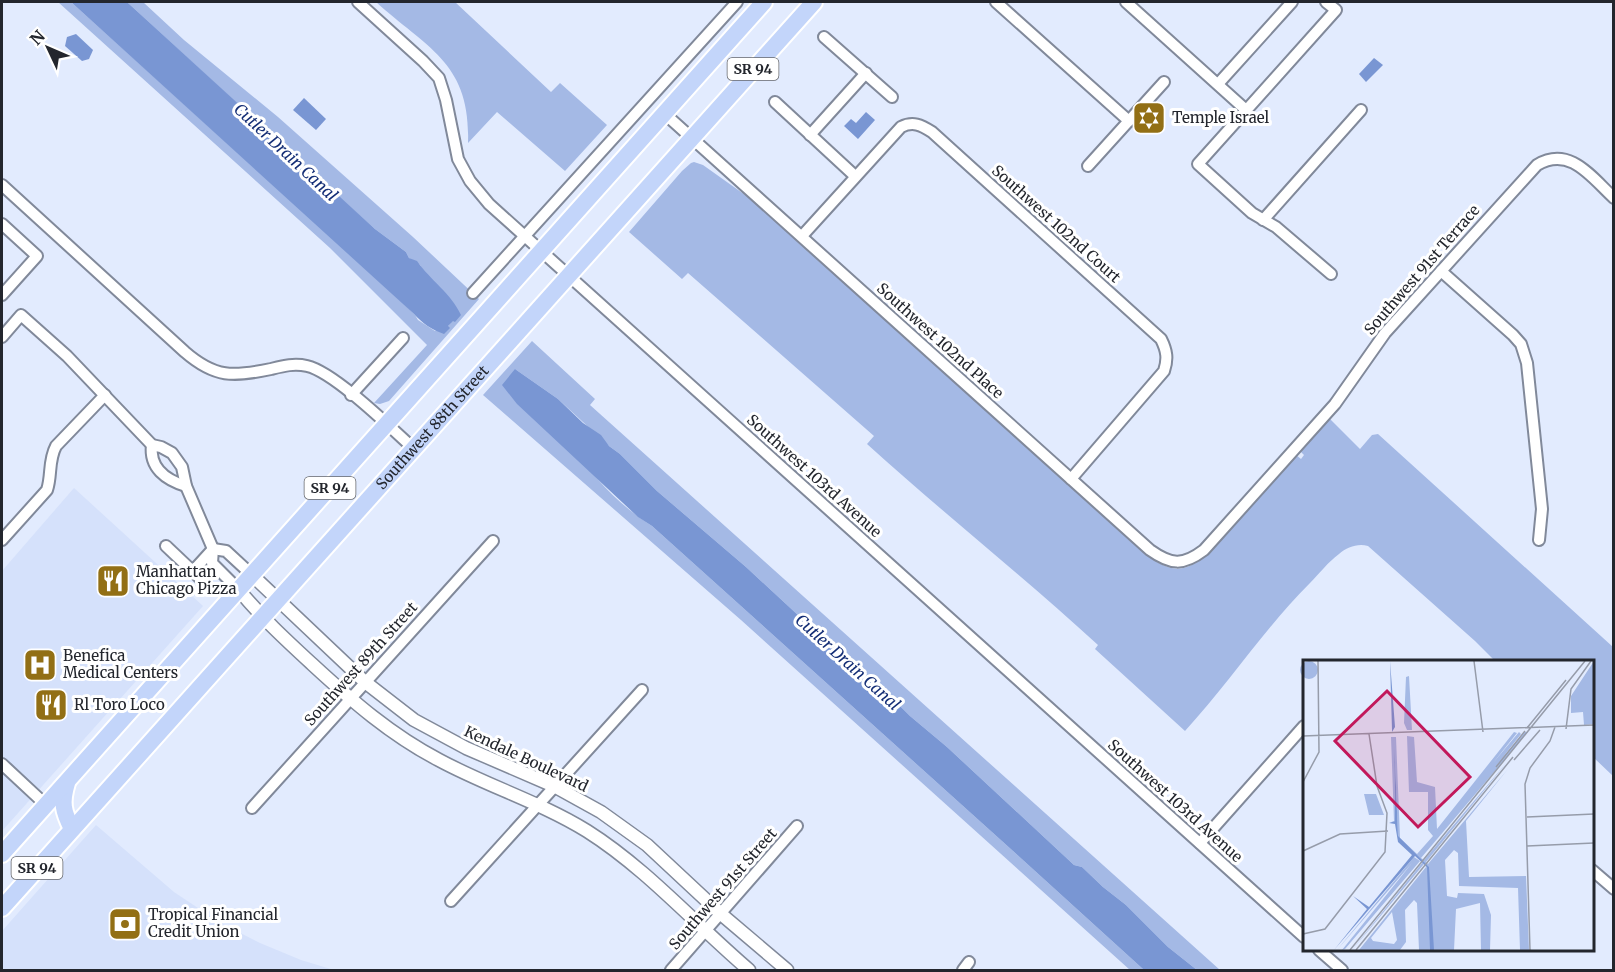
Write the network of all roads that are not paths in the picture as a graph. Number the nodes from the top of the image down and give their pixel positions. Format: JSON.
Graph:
{"nodes":[{"id":1,"x":358,"y":2,"type":"edge"},
{"id":2,"x":737,"y":2,"type":"edge"},
{"id":3,"x":764,"y":2,"type":"edge"},
{"id":4,"x":814,"y":2,"type":"edge"},
{"id":5,"x":996,"y":2,"type":"edge"},
{"id":6,"x":1126,"y":2,"type":"edge"},
{"id":7,"x":1292,"y":2,"type":"edge"},
{"id":8,"x":1326,"y":2,"type":"edge"},
{"id":9,"x":824,"y":37,"type":"dead end"},
{"id":10,"x":866,"y":73,"type":"junction"},
{"id":11,"x":1164,"y":82,"type":"dead end"},
{"id":12,"x":1218,"y":84,"type":"junction"},
{"id":13,"x":892,"y":97,"type":"dead end"},
{"id":14,"x":775,"y":102,"type":"dead end"},
{"id":15,"x":1246,"y":110,"type":"junction"},
{"id":16,"x":1361,"y":110,"type":"dead end"},
{"id":17,"x":665,"y":114,"type":"junction"},
{"id":18,"x":1129,"y":121,"type":"junction"},
{"id":19,"x":810,"y":135,"type":"junction"},
{"id":20,"x":692,"y":137,"type":"junction"},
{"id":21,"x":1088,"y":166,"type":"dead end"},
{"id":22,"x":855,"y":176,"type":"junction"},
{"id":23,"x":2,"y":184,"type":"edge"},
{"id":24,"x":1614,"y":198,"type":"edge"},
{"id":25,"x":1263,"y":220,"type":"junction"},
{"id":26,"x":2,"y":224,"type":"edge"},
{"id":27,"x":802,"y":236,"type":"junction"},
{"id":28,"x":525,"y":237,"type":"junction"},
{"id":29,"x":541,"y":252,"type":"junction"},
{"id":30,"x":1441,"y":271,"type":"junction"},
{"id":31,"x":1331,"y":274,"type":"dead end"},
{"id":32,"x":568,"y":276,"type":"junction"},
{"id":33,"x":473,"y":293,"type":"dead end"},
{"id":34,"x":2,"y":295,"type":"edge"},
{"id":35,"x":2,"y":337,"type":"edge"},
{"id":36,"x":404,"y":338,"type":"dead end"},
{"id":37,"x":351,"y":394,"type":"junction"},
{"id":38,"x":105,"y":395,"type":"junction"},
{"id":39,"x":387,"y":424,"type":"junction"},
{"id":40,"x":152,"y":445,"type":"junction"},
{"id":41,"x":413,"y":448,"type":"junction"},
{"id":42,"x":1071,"y":479,"type":"junction"},
{"id":43,"x":186,"y":486,"type":"junction"},
{"id":44,"x":2,"y":540,"type":"edge"},
{"id":45,"x":1539,"y":540,"type":"dead end"},
{"id":46,"x":493,"y":541,"type":"dead end"},
{"id":47,"x":166,"y":546,"type":"dead end"},
{"id":48,"x":213,"y":549,"type":"junction"},
{"id":49,"x":1204,"y":550,"type":"joint"},
{"id":50,"x":193,"y":571,"type":"junction"},
{"id":51,"x":252,"y":575,"type":"junction"},
{"id":52,"x":204,"y":582,"type":"dead end"},
{"id":53,"x":239,"y":590,"type":"junction"},
{"id":54,"x":277,"y":600,"type":"junction"},
{"id":55,"x":261,"y":617,"type":"junction"},
{"id":56,"x":365,"y":682,"type":"junction"},
{"id":57,"x":642,"y":690,"type":"dead end"},
{"id":58,"x":350,"y":699,"type":"junction"},
{"id":59,"x":1303,"y":728,"type":"edge"},
{"id":60,"x":2,"y":764,"type":"edge"},
{"id":61,"x":69,"y":780,"type":"junction"},
{"id":62,"x":554,"y":786,"type":"junction"},
{"id":63,"x":538,"y":804,"type":"junction"},
{"id":64,"x":46,"y":805,"type":"junction"},
{"id":65,"x":252,"y":808,"type":"dead end"},
{"id":66,"x":797,"y":826,"type":"dead end"},
{"id":67,"x":72,"y":829,"type":"junction"},
{"id":68,"x":1200,"y":843,"type":"junction"},
{"id":69,"x":2,"y":854,"type":"edge"},
{"id":70,"x":1594,"y":871,"type":"edge"},
{"id":71,"x":1614,"y":889,"type":"edge"},
{"id":72,"x":452,"y":901,"type":"dead end"},
{"id":73,"x":2,"y":908,"type":"edge"},
{"id":74,"x":721,"y":914,"type":"junction"},
{"id":75,"x":706,"y":931,"type":"junction"},
{"id":76,"x":1303,"y":935,"type":"edge"},
{"id":77,"x":1320,"y":951,"type":"edge"},
{"id":78,"x":671,"y":970,"type":"edge"},
{"id":79,"x":749,"y":970,"type":"edge"},
{"id":80,"x":787,"y":970,"type":"edge"},
{"id":81,"x":1342,"y":970,"type":"edge"}],
"edges":[{"from":1,"to":28,"type":"street","name":"Southwest 103rd Avenue"},
{"from":2,"to":28,"type":"street"},
{"from":3,"to":17,"type":"main road","number":"SR 94"},
{"from":4,"to":20,"type":"main road","name":"Southwest 88th Street","number":"SR 94"},
{"from":5,"to":18,"type":"street"},
{"from":6,"to":12,"type":"street"},
{"from":7,"to":12,"type":"street"},
{"from":8,"to":15,"type":"street"},
{"from":9,"to":10,"type":"street"},
{"from":10,"to":13,"type":"street"},
{"from":10,"to":19,"type":"street"},
{"from":11,"to":18,"type":"street"},
{"from":12,"to":15,"type":"street"},
{"from":14,"to":19,"type":"street"},
{"from":15,"to":25,"type":"street"},
{"from":16,"to":25,"type":"street"},
{"from":17,"to":20,"type":"street","name":"Southwest 102nd Place"},
{"from":17,"to":29,"type":"main road","number":"SR 94"},
{"from":18,"to":21,"type":"street"},
{"from":19,"to":22,"type":"street"},
{"from":20,"to":27,"type":"street","name":"Southwest 102nd Place"},
{"from":20,"to":32,"type":"main road","name":"Southwest 88th Street","number":"SR 94"},
{"from":22,"to":27,"type":"street"},
{"from":22,"to":42,"type":"street","name":"Southwest 102nd Court"},
{"from":23,"to":37,"type":"street"},
{"from":24,"to":30,"type":"street","name":"Southwest 91st Terrace"},
{"from":25,"to":31,"type":"street"},
{"from":26,"to":34,"type":"street"},
{"from":27,"to":42,"type":"street","name":"Southwest 102nd Place"},
{"from":28,"to":29,"type":"street","name":"Southwest 103rd Avenue"},
{"from":28,"to":33,"type":"street"},
{"from":29,"to":32,"type":"street","name":"Southwest 103rd Avenue"},
{"from":29,"to":39,"type":"main road","number":"SR 94"},
{"from":30,"to":45,"type":"street"},
{"from":30,"to":49,"type":"street","name":"Southwest 91st Terrace"},
{"from":32,"to":41,"type":"main road","name":"Southwest 88th Street","number":"SR 94"},
{"from":32,"to":68,"type":"street","name":"Southwest 103rd Avenue"},
{"from":35,"to":38,"type":"street"},
{"from":36,"to":37,"type":"street"},
{"from":37,"to":39,"type":"street"},
{"from":38,"to":40,"type":"street"},
{"from":38,"to":44,"type":"street"},
{"from":39,"to":41,"type":"street"},
{"from":39,"to":51,"type":"main road","number":"SR 94"},
{"from":40,"to":43,"type":"street"},
{"from":40,"to":43,"type":"street"},
{"from":41,"to":54,"type":"main road","name":"Southwest 88th Street","number":"SR 94"},
{"from":42,"to":49,"type":"street","name":"Southwest 102nd Place"},
{"from":43,"to":48,"type":"street"},
{"from":46,"to":56,"type":"street","name":"Southwest 89th Street"},
{"from":47,"to":50,"type":"street"},
{"from":48,"to":50,"type":"street"},
{"from":48,"to":51,"type":"street"},
{"from":48,"to":53,"type":"street"},
{"from":50,"to":52,"type":"street"},
{"from":51,"to":53,"type":"main road","number":"SR 94"},
{"from":51,"to":54,"type":"street","name":"Kendale Boulevard"},
{"from":53,"to":55,"type":"street"},
{"from":53,"to":61,"type":"main road","number":"SR 94"},
{"from":54,"to":55,"type":"main road","name":"Southwest 88th Street","number":"SR 94"},
{"from":54,"to":56,"type":"street","name":"Kendale Boulevard"},
{"from":55,"to":58,"type":"street"},
{"from":55,"to":67,"type":"main road","name":"Southwest 88th Street","number":"SR 94"},
{"from":56,"to":58,"type":"street","name":"Southwest 89th Street"},
{"from":56,"to":62,"type":"street","name":"Kendale Boulevard"},
{"from":57,"to":62,"type":"street"},
{"from":58,"to":63,"type":"street"},
{"from":58,"to":65,"type":"street","name":"Southwest 89th Street"},
{"from":59,"to":68,"type":"street"},
{"from":60,"to":64,"type":"street"},
{"from":61,"to":64,"type":"main road","number":"SR 94"},
{"from":61,"to":67,"type":"main road"},
{"from":62,"to":63,"type":"street"},
{"from":62,"to":74,"type":"street","name":"Kendale Boulevard"},
{"from":63,"to":72,"type":"street"},
{"from":63,"to":75,"type":"street"},
{"from":64,"to":69,"type":"main road","number":"SR 94"},
{"from":66,"to":74,"type":"street","name":"Southwest 91st Street"},
{"from":67,"to":73,"type":"main road","name":"Southwest 88th Street","number":"SR 94"},
{"from":68,"to":76,"type":"street","name":"Southwest 103rd Avenue"},
{"from":70,"to":71,"type":"street"},
{"from":74,"to":75,"type":"street","name":"Southwest 91st Street"},
{"from":74,"to":80,"type":"street","name":"Kendale Boulevard"},
{"from":75,"to":78,"type":"street","name":"Southwest 91st Street"},
{"from":75,"to":79,"type":"street"},
{"from":77,"to":81,"type":"street"}]}
